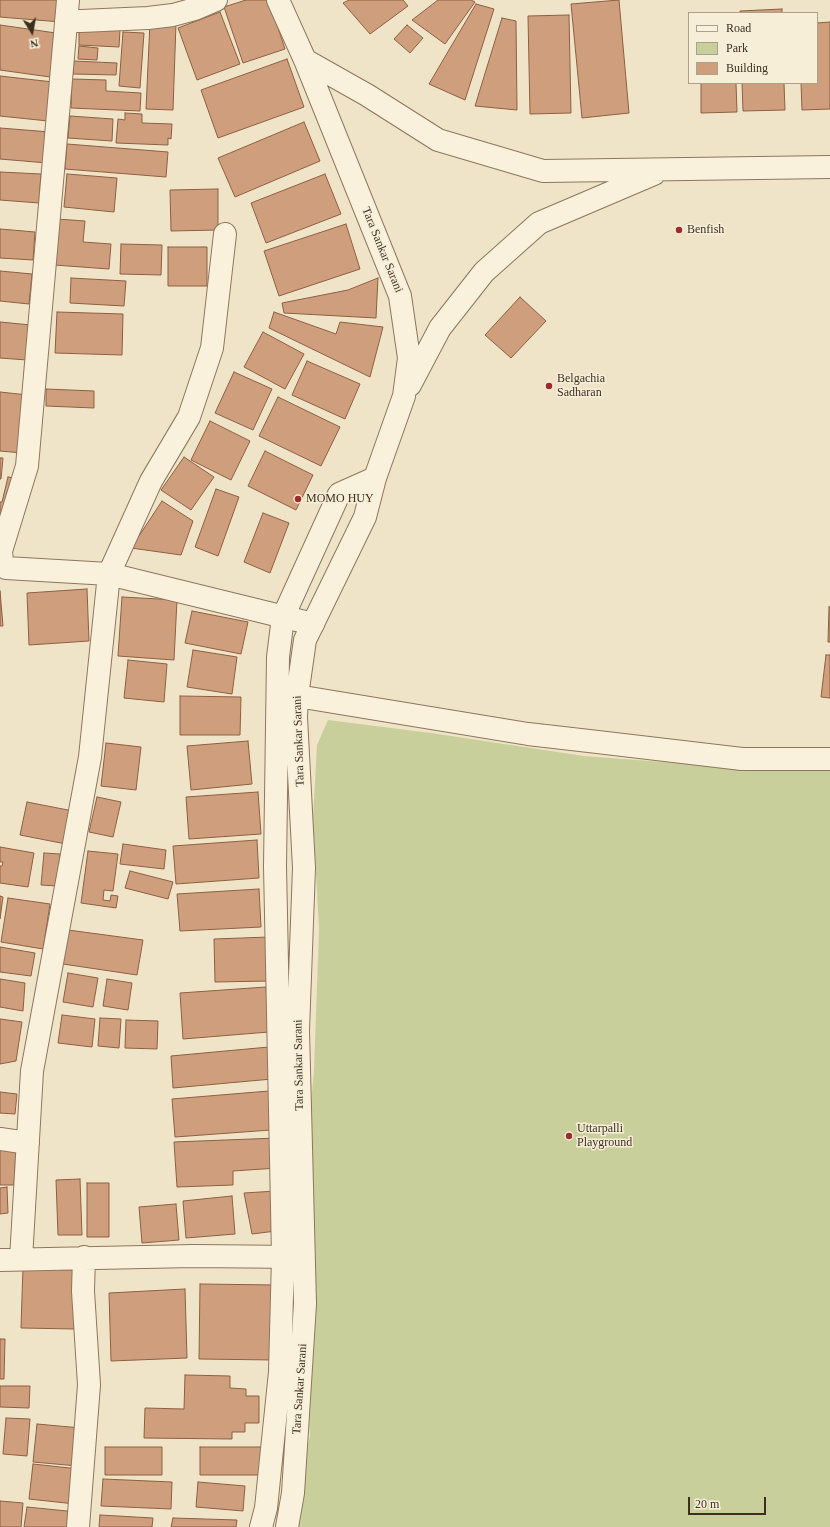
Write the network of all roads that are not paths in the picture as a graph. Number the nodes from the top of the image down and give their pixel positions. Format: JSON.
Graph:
{"nodes":[{"id":1,"x":216,"y":0,"type":"edge"},
{"id":2,"x":278,"y":0,"type":"edge"},
{"id":3,"x":67,"y":10,"type":"edge"},
{"id":4,"x":305,"y":60,"type":"junction"},
{"id":5,"x":830,"y":167,"type":"edge"},
{"id":6,"x":664,"y":169,"type":"junction"},
{"id":7,"x":225,"y":234,"type":"dead end"},
{"id":8,"x":404,"y":396,"type":"junction"},
{"id":9,"x":375,"y":478,"type":"junction"},
{"id":10,"x":109,"y":574,"type":"junction"},
{"id":11,"x":282,"y":617,"type":"junction"},
{"id":12,"x":312,"y":624,"type":"junction"},
{"id":13,"x":297,"y":696,"type":"junction"},
{"id":14,"x":830,"y":759,"type":"edge"},
{"id":15,"x":0,"y":1139,"type":"edge"},
{"id":16,"x":28,"y":1143,"type":"junction"},
{"id":17,"x":84,"y":1257,"type":"junction"},
{"id":18,"x":293,"y":1257,"type":"junction"},
{"id":19,"x":10,"y":1260,"type":"edge"},
{"id":20,"x":78,"y":1527,"type":"edge"},
{"id":21,"x":261,"y":1527,"type":"edge"},
{"id":22,"x":287,"y":1527,"type":"edge"}],
"edges":[{"from":1,"to":3,"type":"street"},
{"from":2,"to":4,"type":"street","name":"Tara Sankar Sarani"},
{"from":3,"to":10,"type":"street"},
{"from":4,"to":6,"type":"street"},
{"from":4,"to":8,"type":"street","name":"Tara Sankar Sarani"},
{"from":5,"to":6,"type":"street"},
{"from":6,"to":8,"type":"street"},
{"from":7,"to":10,"type":"street"},
{"from":8,"to":9,"type":"street","name":"Tara Sankar Sarani"},
{"from":9,"to":11,"type":"street"},
{"from":9,"to":12,"type":"street","name":"Tara Sankar Sarani"},
{"from":10,"to":11,"type":"street"},
{"from":10,"to":16,"type":"street"},
{"from":11,"to":12,"type":"street"},
{"from":11,"to":18,"type":"street"},
{"from":12,"to":13,"type":"street","name":"Tara Sankar Sarani"},
{"from":13,"to":14,"type":"street"},
{"from":13,"to":18,"type":"street","name":"Tara Sankar Sarani"},
{"from":15,"to":16,"type":"street"},
{"from":16,"to":19,"type":"street"},
{"from":17,"to":18,"type":"street"},
{"from":17,"to":19,"type":"street"},
{"from":17,"to":20,"type":"street"},
{"from":18,"to":21,"type":"street"},
{"from":18,"to":22,"type":"street","name":"Tara Sankar Sarani"}]}
